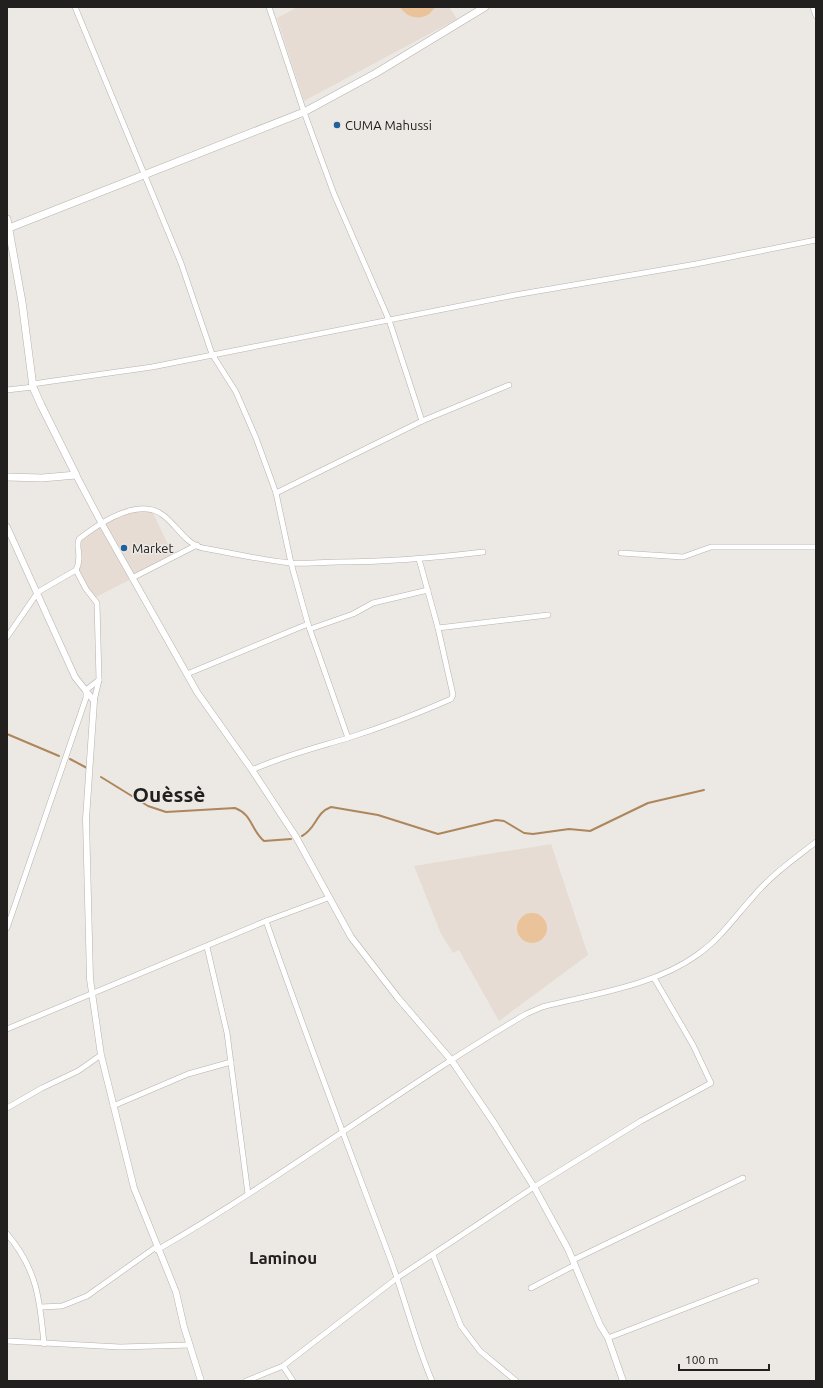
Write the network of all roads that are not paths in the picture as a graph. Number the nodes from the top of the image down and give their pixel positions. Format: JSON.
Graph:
{"nodes":[{"id":1,"x":75,"y":7,"type":"edge"},
{"id":2,"x":269,"y":7,"type":"edge"},
{"id":3,"x":485,"y":7,"type":"edge"},
{"id":4,"x":813,"y":7,"type":"edge"},
{"id":5,"x":816,"y":16,"type":"edge"},
{"id":6,"x":304,"y":112,"type":"junction"},
{"id":7,"x":144,"y":175,"type":"junction"},
{"id":8,"x":7,"y":219,"type":"edge"},
{"id":9,"x":8,"y":228,"type":"edge"},
{"id":10,"x":816,"y":240,"type":"edge"},
{"id":11,"x":389,"y":320,"type":"junction"},
{"id":12,"x":212,"y":354,"type":"junction"},
{"id":13,"x":33,"y":385,"type":"junction"},
{"id":14,"x":509,"y":385,"type":"dead end"},
{"id":15,"x":7,"y":390,"type":"edge"},
{"id":16,"x":422,"y":420,"type":"junction"},
{"id":17,"x":76,"y":474,"type":"junction"},
{"id":18,"x":7,"y":477,"type":"edge"},
{"id":19,"x":276,"y":493,"type":"junction"},
{"id":20,"x":102,"y":524,"type":"junction"},
{"id":21,"x":7,"y":527,"type":"edge"},
{"id":22,"x":197,"y":546,"type":"junction"},
{"id":23,"x":816,"y":547,"type":"edge"},
{"id":24,"x":483,"y":552,"type":"dead end"},
{"id":25,"x":621,"y":553,"type":"dead end"},
{"id":26,"x":419,"y":559,"type":"junction"},
{"id":27,"x":291,"y":563,"type":"junction"},
{"id":28,"x":76,"y":570,"type":"junction"},
{"id":29,"x":132,"y":578,"type":"junction"},
{"id":30,"x":428,"y":590,"type":"junction"},
{"id":31,"x":38,"y":592,"type":"junction"},
{"id":32,"x":548,"y":615,"type":"dead end"},
{"id":33,"x":309,"y":626,"type":"junction"},
{"id":34,"x":438,"y":628,"type":"junction"},
{"id":35,"x":7,"y":638,"type":"edge"},
{"id":36,"x":187,"y":674,"type":"junction"},
{"id":37,"x":99,"y":680,"type":"junction"},
{"id":38,"x":86,"y":690,"type":"junction"},
{"id":39,"x":94,"y":701,"type":"junction"},
{"id":40,"x":348,"y":738,"type":"junction"},
{"id":41,"x":252,"y":770,"type":"junction"},
{"id":42,"x":816,"y":842,"type":"edge"},
{"id":43,"x":328,"y":898,"type":"junction"},
{"id":44,"x":266,"y":921,"type":"junction"},
{"id":45,"x":7,"y":928,"type":"edge"},
{"id":46,"x":207,"y":947,"type":"junction"},
{"id":47,"x":654,"y":978,"type":"junction"},
{"id":48,"x":92,"y":995,"type":"junction"},
{"id":49,"x":7,"y":1030,"type":"edge"},
{"id":50,"x":101,"y":1055,"type":"junction"},
{"id":51,"x":452,"y":1060,"type":"junction"},
{"id":52,"x":231,"y":1062,"type":"junction"},
{"id":53,"x":113,"y":1106,"type":"junction"},
{"id":54,"x":7,"y":1108,"type":"edge"},
{"id":55,"x":342,"y":1133,"type":"junction"},
{"id":56,"x":743,"y":1178,"type":"dead end"},
{"id":57,"x":534,"y":1187,"type":"junction"},
{"id":58,"x":248,"y":1194,"type":"junction"},
{"id":59,"x":7,"y":1234,"type":"edge"},
{"id":60,"x":157,"y":1249,"type":"junction"},
{"id":61,"x":433,"y":1255,"type":"junction"},
{"id":62,"x":574,"y":1262,"type":"junction"},
{"id":63,"x":397,"y":1278,"type":"junction"},
{"id":64,"x":756,"y":1281,"type":"dead end"},
{"id":65,"x":531,"y":1288,"type":"dead end"},
{"id":66,"x":41,"y":1306,"type":"junction"},
{"id":67,"x":608,"y":1338,"type":"junction"},
{"id":68,"x":7,"y":1341,"type":"edge"},
{"id":69,"x":44,"y":1344,"type":"junction"},
{"id":70,"x":190,"y":1345,"type":"junction"},
{"id":71,"x":283,"y":1366,"type":"junction"},
{"id":72,"x":201,"y":1381,"type":"edge"},
{"id":73,"x":246,"y":1381,"type":"edge"},
{"id":74,"x":293,"y":1381,"type":"edge"},
{"id":75,"x":432,"y":1381,"type":"edge"},
{"id":76,"x":516,"y":1381,"type":"edge"},
{"id":77,"x":623,"y":1381,"type":"edge"}],
"edges":[{"from":1,"to":7,"type":"street"},
{"from":2,"to":6,"type":"street"},
{"from":3,"to":6,"type":"main road"},
{"from":4,"to":5,"type":"street"},
{"from":6,"to":7,"type":"main road"},
{"from":6,"to":11,"type":"street"},
{"from":7,"to":9,"type":"main road"},
{"from":7,"to":12,"type":"street"},
{"from":8,"to":9,"type":"main road"},
{"from":9,"to":13,"type":"main road"},
{"from":10,"to":11,"type":"street"},
{"from":11,"to":12,"type":"street"},
{"from":11,"to":16,"type":"street"},
{"from":12,"to":13,"type":"street"},
{"from":12,"to":19,"type":"street"},
{"from":13,"to":15,"type":"street"},
{"from":13,"to":17,"type":"main road"},
{"from":14,"to":16,"type":"street"},
{"from":16,"to":19,"type":"street"},
{"from":17,"to":18,"type":"main road"},
{"from":17,"to":20,"type":"street"},
{"from":19,"to":27,"type":"street"},
{"from":20,"to":22,"type":"street"},
{"from":20,"to":28,"type":"street"},
{"from":20,"to":29,"type":"street"},
{"from":21,"to":31,"type":"street"},
{"from":22,"to":27,"type":"street"},
{"from":22,"to":29,"type":"street"},
{"from":23,"to":25,"type":"street"},
{"from":24,"to":26,"type":"street"},
{"from":26,"to":27,"type":"street"},
{"from":26,"to":30,"type":"street"},
{"from":27,"to":33,"type":"street"},
{"from":28,"to":31,"type":"street"},
{"from":28,"to":37,"type":"street"},
{"from":29,"to":36,"type":"street"},
{"from":30,"to":33,"type":"street"},
{"from":30,"to":34,"type":"street"},
{"from":31,"to":35,"type":"street"},
{"from":31,"to":38,"type":"street"},
{"from":32,"to":34,"type":"street"},
{"from":33,"to":36,"type":"street"},
{"from":33,"to":40,"type":"street"},
{"from":34,"to":40,"type":"street"},
{"from":36,"to":41,"type":"street"},
{"from":37,"to":38,"type":"street"},
{"from":37,"to":39,"type":"street"},
{"from":38,"to":39,"type":"street"},
{"from":38,"to":45,"type":"street"},
{"from":39,"to":48,"type":"street"},
{"from":40,"to":41,"type":"street"},
{"from":41,"to":43,"type":"street"},
{"from":42,"to":47,"type":"street"},
{"from":43,"to":44,"type":"street"},
{"from":43,"to":51,"type":"street"},
{"from":44,"to":46,"type":"street"},
{"from":44,"to":55,"type":"street"},
{"from":46,"to":48,"type":"street"},
{"from":46,"to":52,"type":"street"},
{"from":47,"to":51,"type":"street"},
{"from":47,"to":57,"type":"street"},
{"from":48,"to":49,"type":"street"},
{"from":48,"to":50,"type":"street"},
{"from":50,"to":53,"type":"street"},
{"from":50,"to":54,"type":"street"},
{"from":51,"to":55,"type":"street"},
{"from":51,"to":57,"type":"street"},
{"from":52,"to":53,"type":"street"},
{"from":52,"to":58,"type":"street"},
{"from":53,"to":60,"type":"street"},
{"from":55,"to":58,"type":"street"},
{"from":55,"to":63,"type":"street"},
{"from":56,"to":62,"type":"street"},
{"from":57,"to":61,"type":"street"},
{"from":57,"to":62,"type":"street"},
{"from":58,"to":60,"type":"street"},
{"from":59,"to":66,"type":"street"},
{"from":60,"to":66,"type":"street"},
{"from":60,"to":70,"type":"street"},
{"from":61,"to":63,"type":"street"},
{"from":61,"to":76,"type":"street"},
{"from":62,"to":65,"type":"street"},
{"from":62,"to":67,"type":"street"},
{"from":63,"to":71,"type":"street"},
{"from":63,"to":75,"type":"street"},
{"from":64,"to":67,"type":"street"},
{"from":66,"to":69,"type":"street"},
{"from":67,"to":77,"type":"street"},
{"from":68,"to":69,"type":"street"},
{"from":69,"to":70,"type":"street"},
{"from":70,"to":72,"type":"street"},
{"from":71,"to":73,"type":"street"},
{"from":71,"to":74,"type":"street"}]}
